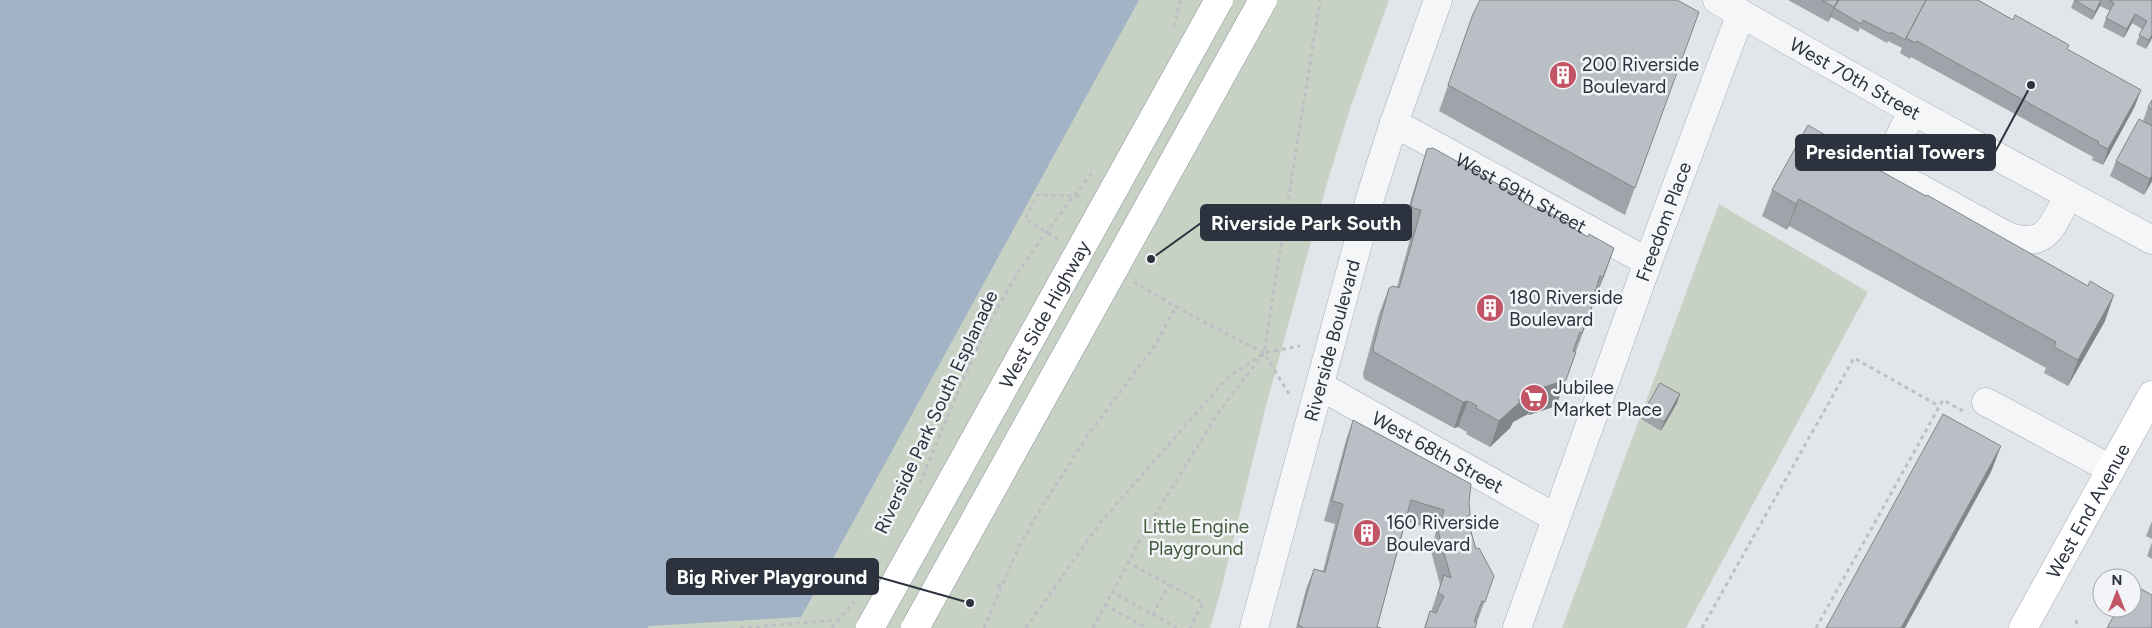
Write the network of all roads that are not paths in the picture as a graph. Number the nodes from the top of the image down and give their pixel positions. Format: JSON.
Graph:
{"nodes":[{"id":1,"x":1219,"y":0,"type":"edge"},
{"id":2,"x":1263,"y":0,"type":"edge"},
{"id":3,"x":1438,"y":0,"type":"edge"},
{"id":4,"x":1717,"y":0,"type":"edge"},
{"id":5,"x":1741,"y":13,"type":"junction"},
{"id":6,"x":1912,"y":111,"type":"junction"},
{"id":7,"x":1394,"y":123,"type":"junction"},
{"id":8,"x":2069,"y":196,"type":"junction"},
{"id":9,"x":2152,"y":240,"type":"edge"},
{"id":10,"x":1648,"y":262,"type":"junction"},
{"id":11,"x":1320,"y":386,"type":"junction"},
{"id":12,"x":2152,"y":395,"type":"edge"},
{"id":13,"x":1977,"y":408,"type":"road end"},
{"id":14,"x":2111,"y":469,"type":"junction"},
{"id":15,"x":1556,"y":518,"type":"junction"},
{"id":16,"x":870,"y":628,"type":"edge"},
{"id":17,"x":915,"y":628,"type":"edge"},
{"id":18,"x":1254,"y":628,"type":"edge"},
{"id":19,"x":1517,"y":628,"type":"edge"},
{"id":20,"x":2023,"y":628,"type":"edge"}],
"edges":[{"from":1,"to":16,"type":"main road","name":"West Side Highway","bridge":true},
{"from":2,"to":17,"type":"main road","name":"West Side Highway","bridge":true},
{"from":3,"to":7,"type":"street","name":"Riverside Boulevard"},
{"from":4,"to":5,"type":"street","name":"West 70th Street"},
{"from":5,"to":6,"type":"street","name":"West 70th Street"},
{"from":5,"to":10,"type":"street","name":"Freedom Place"},
{"from":6,"to":8,"type":"street","name":"West 70th Street"},
{"from":6,"to":8,"type":"street"},
{"from":7,"to":10,"type":"street","name":"West 69th Street"},
{"from":7,"to":11,"type":"street","name":"Riverside Boulevard"},
{"from":8,"to":9,"type":"street","name":"West 70th Street"},
{"from":10,"to":15,"type":"street","name":"Freedom Place"},
{"from":11,"to":15,"type":"street","name":"West 68th Street"},
{"from":11,"to":18,"type":"street","name":"Riverside Boulevard"},
{"from":12,"to":14,"type":"main road","name":"West End Avenue"},
{"from":13,"to":14,"type":"street"},
{"from":14,"to":20,"type":"main road","name":"West End Avenue"},
{"from":15,"to":19,"type":"street","name":"Freedom Place"}]}
